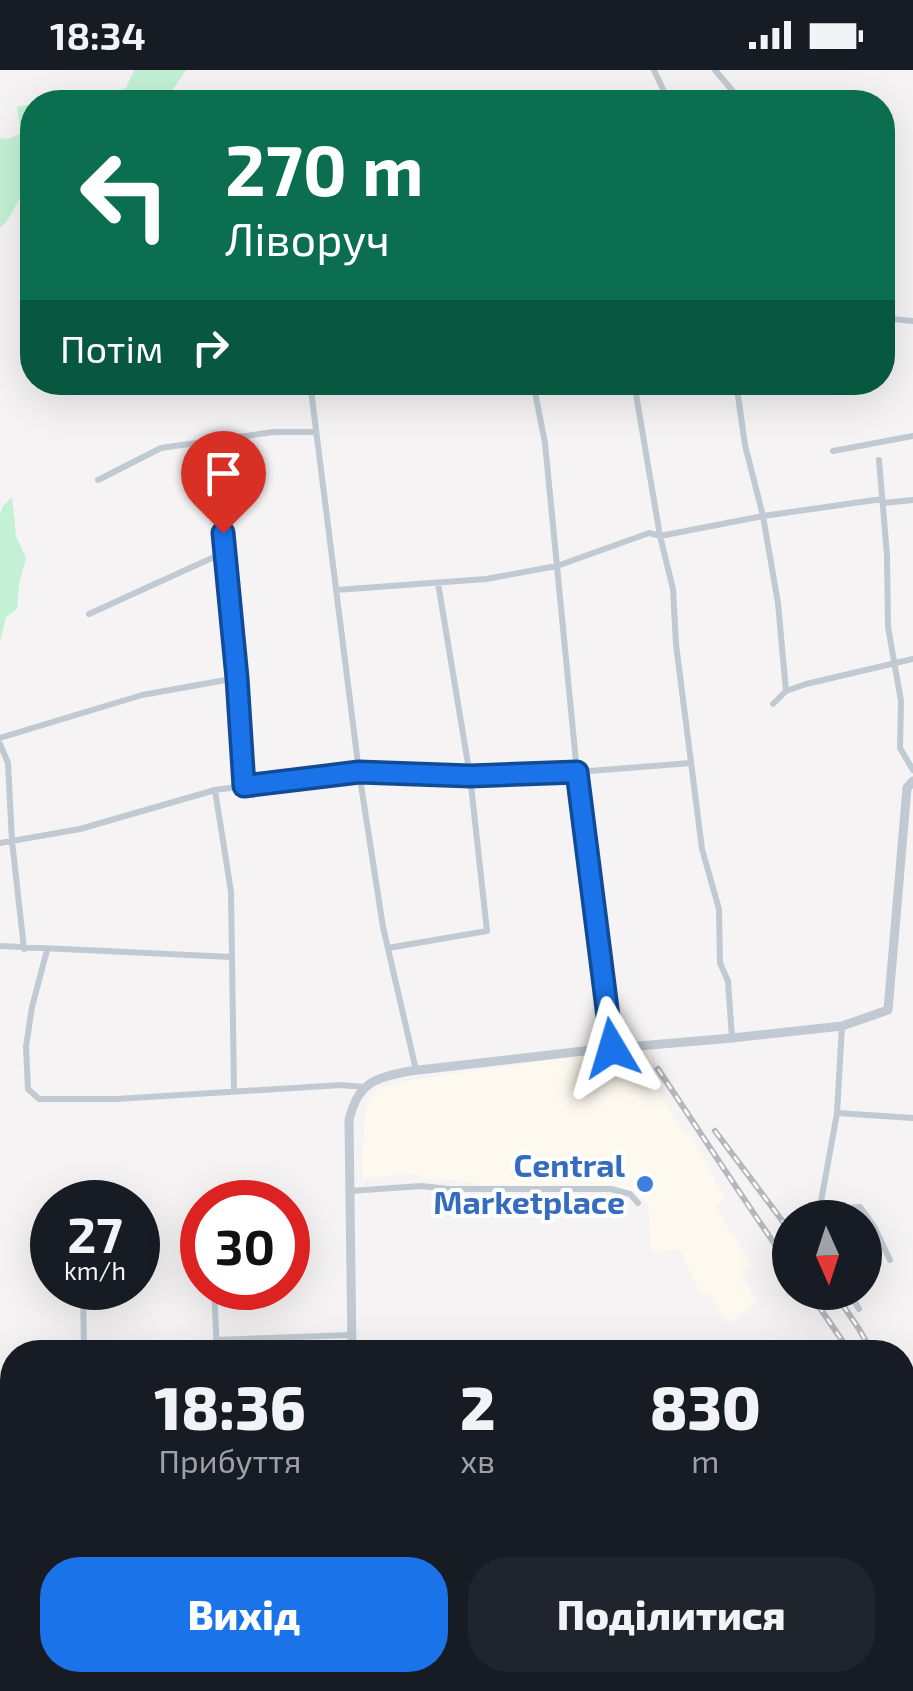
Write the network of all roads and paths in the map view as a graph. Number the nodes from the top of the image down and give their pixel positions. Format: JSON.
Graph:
{"nodes":[{"id":1,"x":715,"y":70,"type":"edge"},
{"id":2,"x":732,"y":90,"type":"edge"},
{"id":3,"x":312,"y":395,"type":"edge"},
{"id":4,"x":535,"y":395,"type":"edge"},
{"id":5,"x":636,"y":395,"type":"edge"},
{"id":6,"x":738,"y":395,"type":"edge"},
{"id":7,"x":316,"y":432,"type":"junction"},
{"id":8,"x":913,"y":436,"type":"edge"},
{"id":9,"x":834,"y":450,"type":"dead end"},
{"id":10,"x":879,"y":460,"type":"dead end"},
{"id":11,"x":98,"y":480,"type":"dead end"},
{"id":12,"x":913,"y":500,"type":"edge"},
{"id":13,"x":882,"y":501,"type":"junction"},
{"id":14,"x":763,"y":516,"type":"junction"},
{"id":15,"x":223,"y":533,"type":"dead end"},
{"id":16,"x":660,"y":536,"type":"junction"},
{"id":17,"x":225,"y":552,"type":"junction"},
{"id":18,"x":557,"y":566,"type":"junction"},
{"id":19,"x":438,"y":583,"type":"junction"},
{"id":20,"x":336,"y":590,"type":"junction"},
{"id":21,"x":89,"y":614,"type":"dead end"},
{"id":22,"x":913,"y":659,"type":"edge"},
{"id":23,"x":894,"y":663,"type":"junction"},
{"id":24,"x":237,"y":678,"type":"junction"},
{"id":25,"x":786,"y":691,"type":"junction"},
{"id":26,"x":773,"y":704,"type":"dead end"},
{"id":27,"x":0,"y":741,"type":"edge"},
{"id":28,"x":691,"y":763,"type":"junction"},
{"id":29,"x":913,"y":770,"type":"edge"},
{"id":30,"x":359,"y":772,"type":"junction"},
{"id":31,"x":577,"y":772,"type":"junction"},
{"id":32,"x":470,"y":776,"type":"junction"},
{"id":33,"x":913,"y":781,"type":"edge"},
{"id":34,"x":244,"y":786,"type":"junction"},
{"id":35,"x":215,"y":790,"type":"junction"},
{"id":36,"x":12,"y":841,"type":"junction"},
{"id":37,"x":0,"y":843,"type":"edge"},
{"id":38,"x":0,"y":946,"type":"edge"},
{"id":39,"x":388,"y":948,"type":"junction"},
{"id":40,"x":24,"y":949,"type":"junction"},
{"id":41,"x":47,"y":950,"type":"junction"},
{"id":42,"x":231,"y":957,"type":"junction"},
{"id":43,"x":842,"y":1026,"type":"junction"},
{"id":44,"x":732,"y":1038,"type":"junction"},
{"id":45,"x":612,"y":1048,"type":"junction"},
{"id":46,"x":416,"y":1070,"type":"junction"},
{"id":47,"x":364,"y":1087,"type":"junction"},
{"id":48,"x":234,"y":1090,"type":"junction"},
{"id":49,"x":837,"y":1113,"type":"junction"},
{"id":50,"x":913,"y":1118,"type":"edge"},
{"id":51,"x":349,"y":1191,"type":"junction"},
{"id":52,"x":821,"y":1200,"type":"edge"},
{"id":53,"x":638,"y":1203,"type":"dead end"},
{"id":54,"x":882,"y":1244,"type":"edge"},
{"id":55,"x":890,"y":1260,"type":"dead end"},
{"id":56,"x":83,"y":1310,"type":"edge"},
{"id":57,"x":215,"y":1310,"type":"edge"},
{"id":58,"x":351,"y":1335,"type":"junction"},
{"id":59,"x":300,"y":1336,"type":"junction"},
{"id":60,"x":84,"y":1340,"type":"edge"},
{"id":61,"x":216,"y":1340,"type":"joint"},
{"id":62,"x":300,"y":1340,"type":"edge"},
{"id":63,"x":351,"y":1340,"type":"edge"}],
"edges":[{"from":1,"to":2,"type":"street"},
{"from":3,"to":7,"type":"street"},
{"from":4,"to":18,"type":"street"},
{"from":5,"to":16,"type":"street"},
{"from":6,"to":14,"type":"street"},
{"from":7,"to":11,"type":"street"},
{"from":7,"to":20,"type":"street"},
{"from":8,"to":9,"type":"street"},
{"from":10,"to":13,"type":"street"},
{"from":12,"to":13,"type":"street"},
{"from":13,"to":14,"type":"street"},
{"from":13,"to":23,"type":"street"},
{"from":14,"to":16,"type":"street"},
{"from":14,"to":25,"type":"street"},
{"from":15,"to":17,"type":"street"},
{"from":16,"to":18,"type":"street"},
{"from":16,"to":28,"type":"street"},
{"from":17,"to":21,"type":"street"},
{"from":17,"to":24,"type":"street"},
{"from":18,"to":19,"type":"street"},
{"from":18,"to":31,"type":"street"},
{"from":19,"to":20,"type":"street"},
{"from":19,"to":32,"type":"street"},
{"from":20,"to":30,"type":"street"},
{"from":22,"to":23,"type":"street"},
{"from":23,"to":25,"type":"street"},
{"from":23,"to":29,"type":"street"},
{"from":24,"to":27,"type":"street"},
{"from":24,"to":34,"type":"street"},
{"from":25,"to":26,"type":"street"},
{"from":27,"to":36,"type":"street"},
{"from":28,"to":31,"type":"street"},
{"from":28,"to":44,"type":"street"},
{"from":30,"to":32,"type":"street"},
{"from":30,"to":34,"type":"street"},
{"from":30,"to":39,"type":"street"},
{"from":31,"to":32,"type":"street"},
{"from":31,"to":45,"type":"street"},
{"from":32,"to":39,"type":"street"},
{"from":33,"to":43,"type":"street"},
{"from":34,"to":35,"type":"street"},
{"from":35,"to":36,"type":"street"},
{"from":35,"to":42,"type":"street"},
{"from":36,"to":37,"type":"street"},
{"from":36,"to":40,"type":"street"},
{"from":38,"to":40,"type":"street"},
{"from":39,"to":46,"type":"street"},
{"from":40,"to":41,"type":"street"},
{"from":41,"to":42,"type":"street"},
{"from":41,"to":48,"type":"street"},
{"from":42,"to":48,"type":"street"},
{"from":43,"to":44,"type":"street"},
{"from":43,"to":49,"type":"street"},
{"from":44,"to":45,"type":"street"},
{"from":45,"to":46,"type":"street"},
{"from":46,"to":47,"type":"street"},
{"from":47,"to":48,"type":"street"},
{"from":47,"to":51,"type":"street"},
{"from":49,"to":50,"type":"street"},
{"from":49,"to":52,"type":"street"},
{"from":51,"to":53,"type":"street"},
{"from":51,"to":58,"type":"street"},
{"from":54,"to":55,"type":"street"},
{"from":56,"to":60,"type":"street"},
{"from":57,"to":61,"type":"street"},
{"from":58,"to":59,"type":"street"},
{"from":58,"to":63,"type":"street"},
{"from":59,"to":61,"type":"street"},
{"from":59,"to":62,"type":"street"}]}
